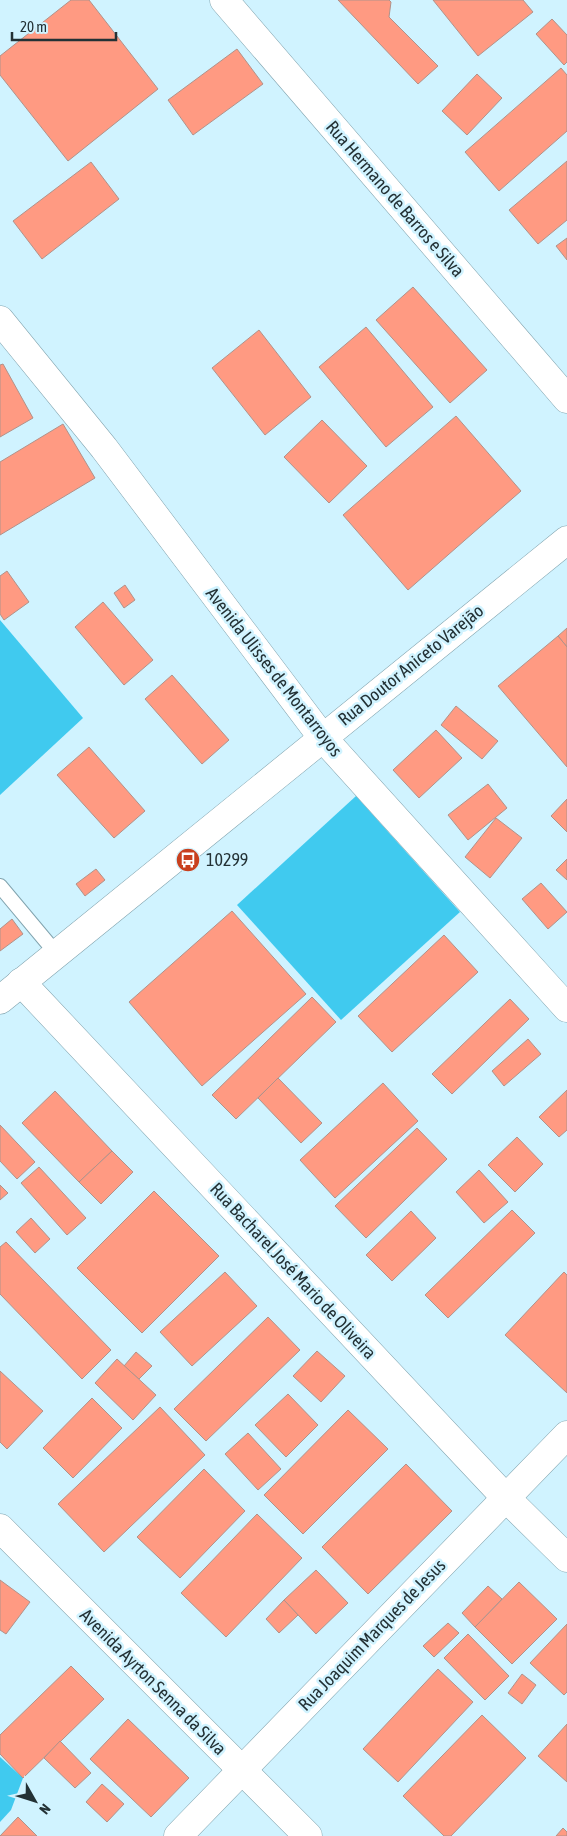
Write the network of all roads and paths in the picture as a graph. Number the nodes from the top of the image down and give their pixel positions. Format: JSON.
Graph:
{"nodes":[{"id":1,"x":224,"y":0,"type":"edge"},
{"id":2,"x":0,"y":320,"type":"edge"},
{"id":3,"x":567,"y":399,"type":"edge"},
{"id":4,"x":567,"y":540,"type":"edge"},
{"id":5,"x":322,"y":737,"type":"junction"},
{"id":6,"x":0,"y":886,"type":"edge"},
{"id":7,"x":56,"y":953,"type":"junction"},
{"id":8,"x":22,"y":982,"type":"junction"},
{"id":9,"x":0,"y":1000,"type":"edge"},
{"id":10,"x":567,"y":1008,"type":"edge"},
{"id":11,"x":567,"y":1435,"type":"edge"},
{"id":12,"x":505,"y":1497,"type":"junction"},
{"id":13,"x":0,"y":1528,"type":"edge"},
{"id":14,"x":567,"y":1558,"type":"edge"},
{"id":15,"x":242,"y":1771,"type":"junction"},
{"id":16,"x":178,"y":1836,"type":"edge"},
{"id":17,"x":308,"y":1836,"type":"edge"}],
"edges":[{"from":1,"to":3,"type":"street","name":"Rua Hermano de Barros e Silva"},
{"from":2,"to":5,"type":"street","name":"Avenida Ulisses de Montarroyos"},
{"from":4,"to":5,"type":"street","name":"Rua Doutor Aniceto Varejão"},
{"from":5,"to":7,"type":"street","name":"Rua Doutor Aniceto Varejão"},
{"from":5,"to":10,"type":"street","name":"Avenida Ulisses de Montarroyos"},
{"from":6,"to":7,"type":"lane"},
{"from":7,"to":8,"type":"street","name":"Rua Doutor Aniceto Varejão"},
{"from":8,"to":9,"type":"street","name":"Rua Doutor Aniceto Varejão"},
{"from":8,"to":12,"type":"street","name":"Rua Bacharel José Mario de Oliveira"},
{"from":11,"to":12,"type":"street","name":"Rua Joaquim Marques de Jesus"},
{"from":12,"to":14,"type":"street","name":"Rua Bacharel José Mario de Oliveira"},
{"from":12,"to":15,"type":"street","name":"Rua Joaquim Marques de Jesus"},
{"from":13,"to":15,"type":"street","name":"Avenida Ayrton Senna da Silva"},
{"from":15,"to":16,"type":"street","name":"Rua Joaquim Marques de Jesus"},
{"from":15,"to":17,"type":"street","name":"Avenida Ayrton Senna da Silva"}]}
